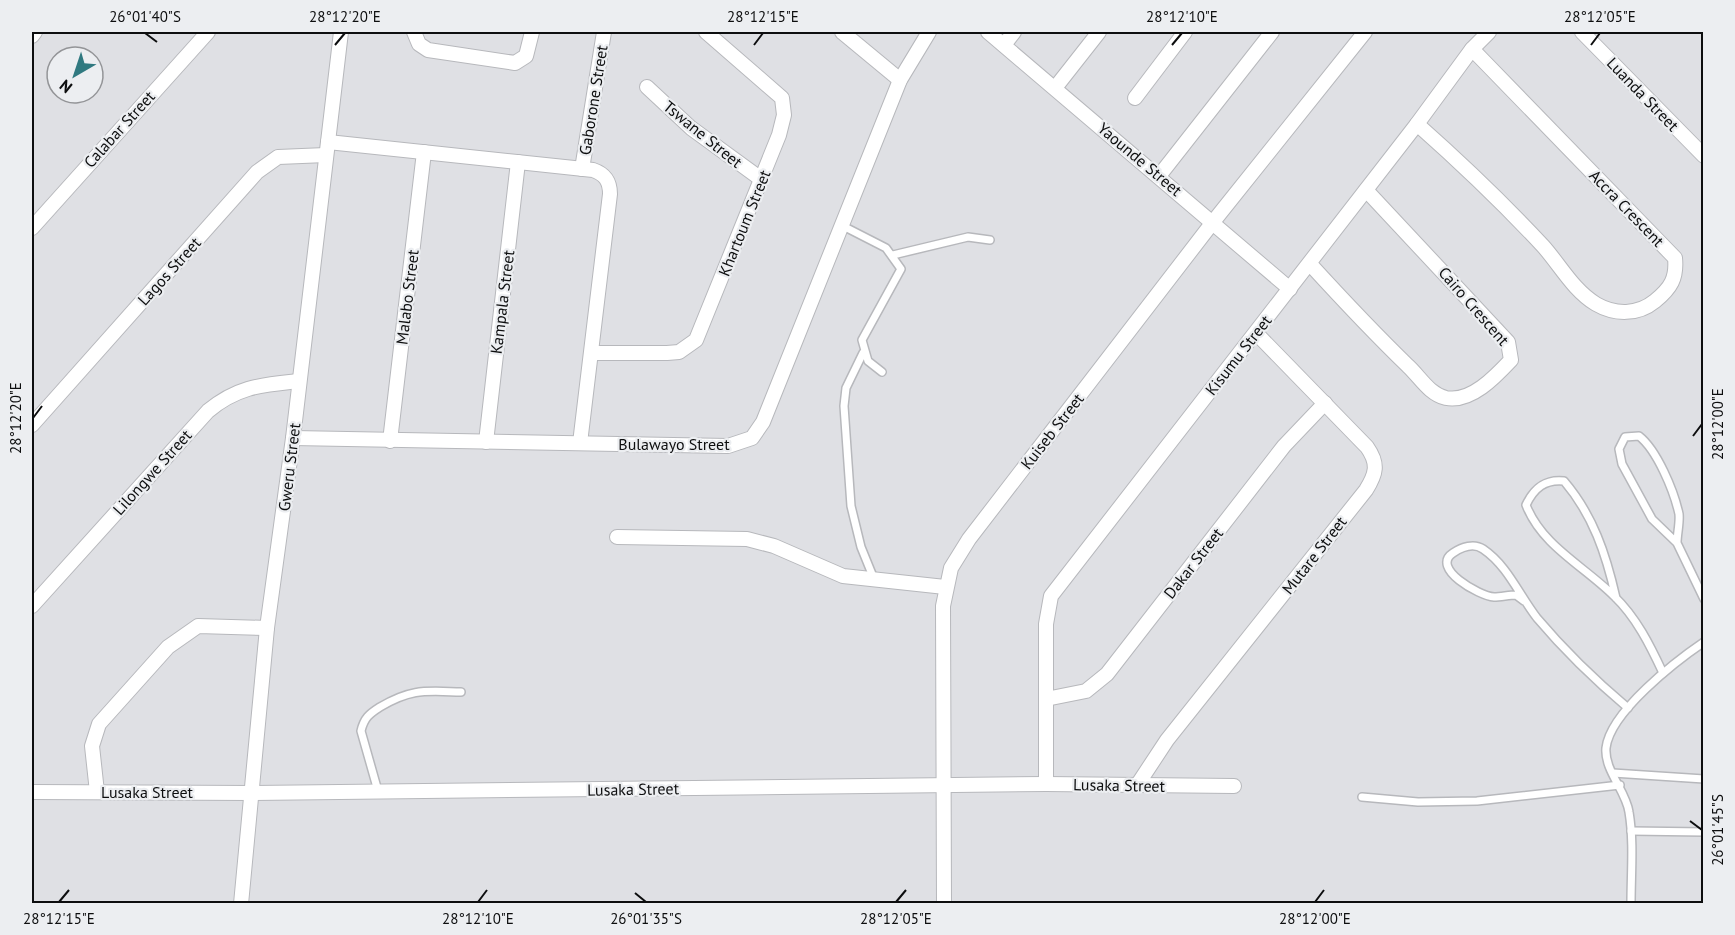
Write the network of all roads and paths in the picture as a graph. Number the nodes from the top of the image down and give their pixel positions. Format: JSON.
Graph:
{"nodes":[{"id":1,"x":35,"y":32,"type":"edge"},
{"id":2,"x":208,"y":32,"type":"edge"},
{"id":3,"x":341,"y":32,"type":"edge"},
{"id":4,"x":414,"y":32,"type":"edge"},
{"id":5,"x":532,"y":32,"type":"edge"},
{"id":6,"x":604,"y":32,"type":"edge"},
{"id":7,"x":706,"y":32,"type":"edge"},
{"id":8,"x":842,"y":32,"type":"edge"},
{"id":9,"x":929,"y":32,"type":"edge"},
{"id":10,"x":988,"y":32,"type":"edge"},
{"id":11,"x":1014,"y":32,"type":"edge"},
{"id":12,"x":1099,"y":32,"type":"edge"},
{"id":13,"x":1185,"y":32,"type":"edge"},
{"id":14,"x":1272,"y":32,"type":"edge"},
{"id":15,"x":1365,"y":32,"type":"edge"},
{"id":16,"x":1489,"y":32,"type":"edge"},
{"id":17,"x":1582,"y":32,"type":"edge"},
{"id":18,"x":32,"y":36,"type":"edge"},
{"id":19,"x":1004,"y":45,"type":"junction"},
{"id":20,"x":1472,"y":48,"type":"junction"},
{"id":21,"x":900,"y":80,"type":"junction"},
{"id":22,"x":647,"y":87,"type":"dead end"},
{"id":23,"x":1055,"y":88,"type":"junction"},
{"id":24,"x":1135,"y":98,"type":"dead end"},
{"id":25,"x":1418,"y":124,"type":"junction"},
{"id":26,"x":327,"y":148,"type":"junction"},
{"id":27,"x":424,"y":152,"type":"junction"},
{"id":28,"x":1704,"y":156,"type":"edge"},
{"id":29,"x":518,"y":162,"type":"junction"},
{"id":30,"x":582,"y":169,"type":"junction"},
{"id":31,"x":1160,"y":176,"type":"junction"},
{"id":32,"x":761,"y":179,"type":"junction"},
{"id":33,"x":1366,"y":190,"type":"junction"},
{"id":34,"x":1214,"y":222,"type":"junction"},
{"id":35,"x":841,"y":225,"type":"junction"},
{"id":36,"x":32,"y":228,"type":"edge"},
{"id":37,"x":990,"y":240,"type":"dead end"},
{"id":38,"x":893,"y":255,"type":"junction"},
{"id":39,"x":1310,"y":264,"type":"junction"},
{"id":40,"x":1290,"y":289,"type":"junction"},
{"id":41,"x":1256,"y":333,"type":"junction"},
{"id":42,"x":592,"y":353,"type":"junction"},
{"id":43,"x":863,"y":353,"type":"junction"},
{"id":44,"x":882,"y":372,"type":"dead end"},
{"id":45,"x":299,"y":381,"type":"junction"},
{"id":46,"x":1325,"y":403,"type":"junction"},
{"id":47,"x":32,"y":425,"type":"edge"},
{"id":48,"x":293,"y":438,"type":"junction"},
{"id":49,"x":390,"y":441,"type":"junction"},
{"id":50,"x":486,"y":442,"type":"junction"},
{"id":51,"x":580,"y":443,"type":"junction"},
{"id":52,"x":616,"y":537,"type":"dead end"},
{"id":53,"x":1677,"y":543,"type":"junction"},
{"id":54,"x":875,"y":581,"type":"junction"},
{"id":55,"x":945,"y":587,"type":"junction"},
{"id":56,"x":1616,"y":598,"type":"junction"},
{"id":57,"x":1704,"y":600,"type":"edge"},
{"id":58,"x":1524,"y":601,"type":"junction"},
{"id":59,"x":32,"y":606,"type":"edge"},
{"id":60,"x":267,"y":628,"type":"junction"},
{"id":61,"x":1704,"y":642,"type":"edge"},
{"id":62,"x":1663,"y":673,"type":"junction"},
{"id":63,"x":461,"y":692,"type":"dead end"},
{"id":64,"x":1046,"y":699,"type":"junction"},
{"id":65,"x":1628,"y":708,"type":"junction"},
{"id":66,"x":1613,"y":773,"type":"junction"},
{"id":67,"x":1704,"y":779,"type":"edge"},
{"id":68,"x":1046,"y":784,"type":"junction"},
{"id":69,"x":1138,"y":784,"type":"junction"},
{"id":70,"x":943,"y":785,"type":"junction"},
{"id":71,"x":1620,"y":785,"type":"junction"},
{"id":72,"x":1234,"y":786,"type":"dead end"},
{"id":73,"x":378,"y":791,"type":"junction"},
{"id":74,"x":32,"y":792,"type":"edge"},
{"id":75,"x":97,"y":792,"type":"junction"},
{"id":76,"x":251,"y":793,"type":"junction"},
{"id":77,"x":1362,"y":797,"type":"dead end"},
{"id":78,"x":1631,"y":831,"type":"junction"},
{"id":79,"x":1704,"y":832,"type":"edge"},
{"id":80,"x":241,"y":903,"type":"edge"},
{"id":81,"x":944,"y":903,"type":"edge"},
{"id":82,"x":1631,"y":903,"type":"edge"}],
"edges":[{"from":1,"to":18,"type":"street"},
{"from":2,"to":36,"type":"street","name":"Calabar Street"},
{"from":3,"to":26,"type":"street","name":"Gweru Street"},
{"from":4,"to":5,"type":"street"},
{"from":6,"to":30,"type":"street","name":"Gaborone Street"},
{"from":7,"to":32,"type":"street","name":"Khartoum Street"},
{"from":8,"to":21,"type":"street"},
{"from":9,"to":21,"type":"street","name":"Bulawayo Street"},
{"from":10,"to":19,"type":"street","name":"Yaounde Street"},
{"from":11,"to":19,"type":"street"},
{"from":12,"to":23,"type":"street"},
{"from":13,"to":24,"type":"street"},
{"from":14,"to":31,"type":"street"},
{"from":15,"to":34,"type":"street","name":"Kuiseb Street"},
{"from":16,"to":20,"type":"street","name":"Kisumu Street"},
{"from":17,"to":28,"type":"street","name":"Luanda Street"},
{"from":19,"to":23,"type":"street","name":"Yaounde Street"},
{"from":20,"to":25,"type":"street","name":"Kisumu Street"},
{"from":20,"to":25,"type":"street","name":"Accra Crescent"},
{"from":21,"to":35,"type":"street","name":"Bulawayo Street"},
{"from":22,"to":32,"type":"street","name":"Tswane Street"},
{"from":23,"to":31,"type":"street","name":"Yaounde Street"},
{"from":25,"to":33,"type":"street","name":"Kisumu Street"},
{"from":26,"to":27,"type":"street","name":"Lagos Street"},
{"from":26,"to":45,"type":"street","name":"Gweru Street"},
{"from":26,"to":47,"type":"street","name":"Lagos Street"},
{"from":27,"to":29,"type":"street","name":"Lagos Street"},
{"from":27,"to":49,"type":"street","name":"Malabo Street"},
{"from":29,"to":30,"type":"street","name":"Lagos Street"},
{"from":29,"to":50,"type":"street","name":"Kampala Street"},
{"from":30,"to":42,"type":"street"},
{"from":31,"to":34,"type":"street","name":"Yaounde Street"},
{"from":32,"to":42,"type":"street","name":"Khartoum Street"},
{"from":33,"to":39,"type":"street","name":"Kisumu Street"},
{"from":33,"to":39,"type":"street","name":"Cairo Crescent"},
{"from":34,"to":40,"type":"street","name":"Yaounde Street"},
{"from":34,"to":55,"type":"street","name":"Kuiseb Street"},
{"from":35,"to":38,"type":"lane"},
{"from":35,"to":51,"type":"street","name":"Bulawayo Street"},
{"from":37,"to":38,"type":"lane"},
{"from":38,"to":43,"type":"lane"},
{"from":39,"to":40,"type":"street","name":"Kisumu Street"},
{"from":40,"to":41,"type":"street","name":"Kisumu Street"},
{"from":41,"to":46,"type":"street","name":"Mutare Street"},
{"from":41,"to":64,"type":"street","name":"Kisumu Street"},
{"from":42,"to":51,"type":"street"},
{"from":43,"to":44,"type":"lane"},
{"from":43,"to":54,"type":"lane"},
{"from":45,"to":48,"type":"street","name":"Gweru Street"},
{"from":45,"to":59,"type":"street","name":"Lilongwe Street"},
{"from":46,"to":64,"type":"street","name":"Dakar Street"},
{"from":46,"to":69,"type":"street","name":"Mutare Street"},
{"from":48,"to":49,"type":"street","name":"Bulawayo Street"},
{"from":48,"to":60,"type":"street","name":"Gweru Street"},
{"from":49,"to":50,"type":"street","name":"Bulawayo Street"},
{"from":50,"to":51,"type":"street","name":"Bulawayo Street"},
{"from":52,"to":54,"type":"street"},
{"from":53,"to":53,"type":"lane"},
{"from":53,"to":57,"type":"lane"},
{"from":54,"to":55,"type":"street"},
{"from":55,"to":70,"type":"street","name":"Kuiseb Street"},
{"from":56,"to":56,"type":"lane"},
{"from":56,"to":62,"type":"lane"},
{"from":58,"to":58,"type":"lane"},
{"from":58,"to":65,"type":"lane"},
{"from":60,"to":75,"type":"street"},
{"from":60,"to":76,"type":"street","name":"Gweru Street"},
{"from":61,"to":62,"type":"lane"},
{"from":62,"to":65,"type":"lane"},
{"from":63,"to":73,"type":"lane"},
{"from":64,"to":68,"type":"street","name":"Kisumu Street"},
{"from":65,"to":66,"type":"lane"},
{"from":66,"to":67,"type":"lane"},
{"from":66,"to":71,"type":"lane"},
{"from":68,"to":69,"type":"street","name":"Lusaka Street"},
{"from":68,"to":70,"type":"street","name":"Lusaka Street"},
{"from":69,"to":72,"type":"street","name":"Lusaka Street"},
{"from":70,"to":73,"type":"street","name":"Lusaka Street"},
{"from":70,"to":81,"type":"street","name":"Kuiseb Street"},
{"from":71,"to":77,"type":"lane"},
{"from":71,"to":78,"type":"lane"},
{"from":73,"to":76,"type":"street","name":"Lusaka Street"},
{"from":74,"to":75,"type":"street","name":"Lusaka Street"},
{"from":75,"to":76,"type":"street","name":"Lusaka Street"},
{"from":76,"to":80,"type":"street","name":"Gweru Street"},
{"from":78,"to":79,"type":"lane"},
{"from":78,"to":82,"type":"lane"}]}
